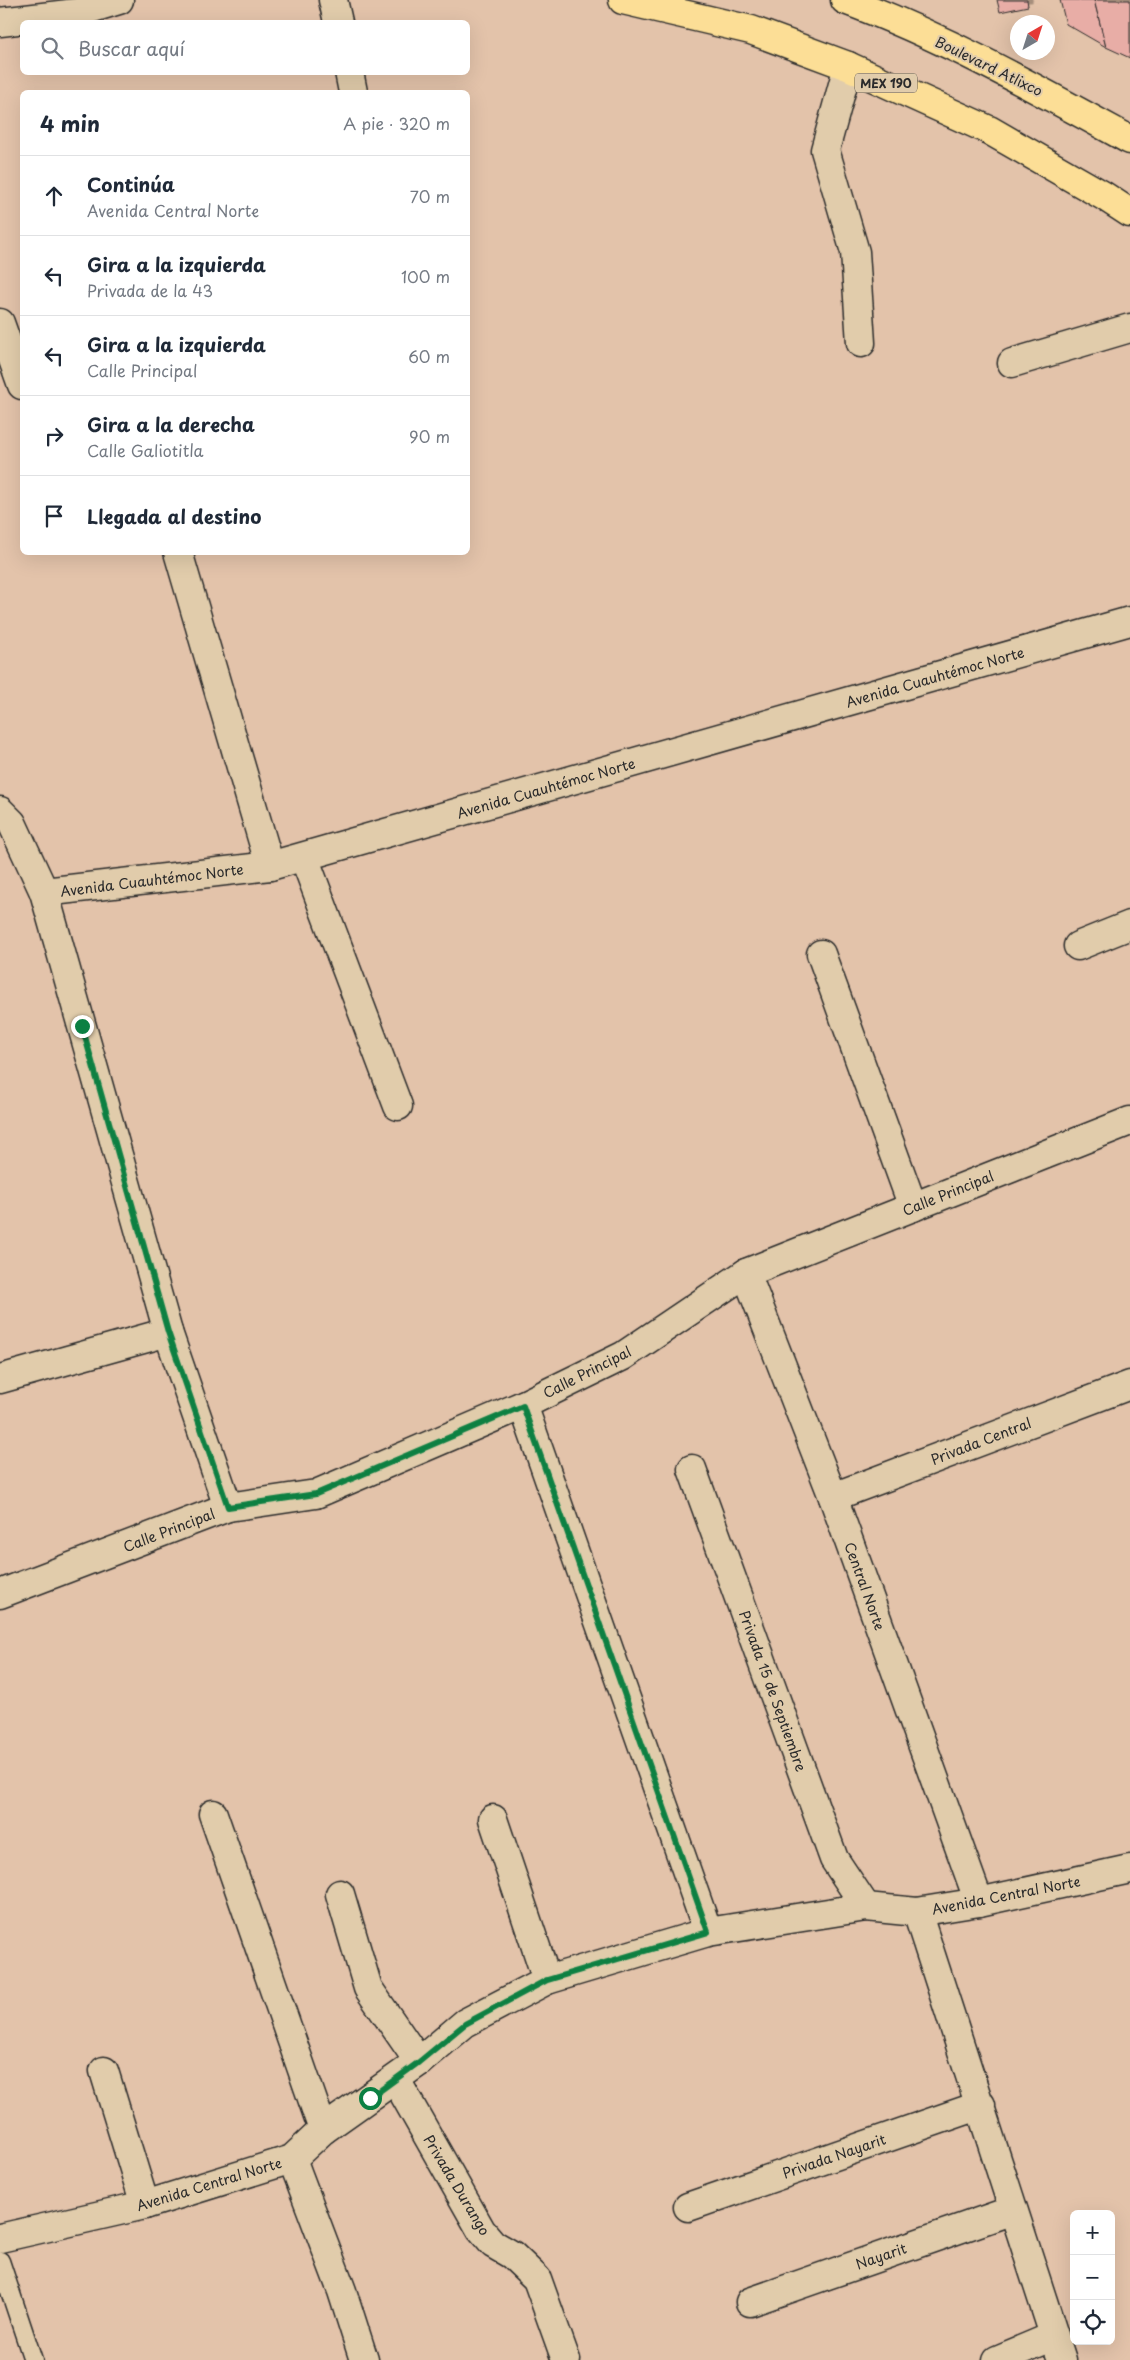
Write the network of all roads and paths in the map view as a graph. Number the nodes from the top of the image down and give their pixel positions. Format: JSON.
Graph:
{"nodes":[{"id":1,"x":120,"y":0,"type":"edge"},
{"id":2,"x":333,"y":0,"type":"edge"},
{"id":3,"x":623,"y":0,"type":"edge"},
{"id":4,"x":844,"y":0,"type":"edge"},
{"id":5,"x":338,"y":20,"type":"edge"},
{"id":6,"x":0,"y":22,"type":"edge"},
{"id":7,"x":848,"y":66,"type":"junction"},
{"id":8,"x":350,"y":75,"type":"edge"},
{"id":9,"x":353,"y":90,"type":"edge"},
{"id":10,"x":1130,"y":140,"type":"edge"},
{"id":11,"x":1130,"y":213,"type":"edge"},
{"id":12,"x":0,"y":323,"type":"edge"},
{"id":13,"x":1130,"y":328,"type":"edge"},
{"id":14,"x":861,"y":343,"type":"dead end"},
{"id":15,"x":1012,"y":363,"type":"dead end"},
{"id":16,"x":20,"y":380,"type":"edge"},
{"id":17,"x":179,"y":555,"type":"edge"},
{"id":18,"x":1130,"y":621,"type":"edge"},
{"id":19,"x":0,"y":811,"type":"edge"},
{"id":20,"x":304,"y":857,"type":"junction"},
{"id":21,"x":270,"y":866,"type":"junction"},
{"id":22,"x":44,"y":892,"type":"junction"},
{"id":23,"x":1130,"y":925,"type":"edge"},
{"id":24,"x":1078,"y":946,"type":"dead end"},
{"id":25,"x":821,"y":954,"type":"dead end"},
{"id":26,"x":398,"y":1106,"type":"dead end"},
{"id":27,"x":1130,"y":1121,"type":"edge"},
{"id":28,"x":914,"y":1207,"type":"junction"},
{"id":29,"x":746,"y":1273,"type":"junction"},
{"id":30,"x":168,"y":1332,"type":"junction"},
{"id":31,"x":0,"y":1379,"type":"edge"},
{"id":32,"x":1130,"y":1385,"type":"edge"},
{"id":33,"x":523,"y":1406,"type":"junction"},
{"id":34,"x":692,"y":1469,"type":"dead end"},
{"id":35,"x":833,"y":1497,"type":"junction"},
{"id":36,"x":228,"y":1507,"type":"junction"},
{"id":37,"x":0,"y":1594,"type":"edge"},
{"id":38,"x":213,"y":1814,"type":"dead end"},
{"id":39,"x":493,"y":1819,"type":"dead end"},
{"id":40,"x":1130,"y":1869,"type":"edge"},
{"id":41,"x":340,"y":1894,"type":"dead end"},
{"id":42,"x":979,"y":1902,"type":"junction"},
{"id":43,"x":866,"y":1907,"type":"junction"},
{"id":44,"x":918,"y":1912,"type":"junction"},
{"id":45,"x":708,"y":1932,"type":"junction"},
{"id":46,"x":547,"y":1980,"type":"junction"},
{"id":47,"x":419,"y":2062,"type":"junction"},
{"id":48,"x":104,"y":2071,"type":"dead end"},
{"id":49,"x":396,"y":2080,"type":"junction"},
{"id":50,"x":981,"y":2105,"type":"junction"},
{"id":51,"x":323,"y":2130,"type":"junction"},
{"id":52,"x":292,"y":2159,"type":"junction"},
{"id":53,"x":145,"y":2205,"type":"junction"},
{"id":54,"x":688,"y":2207,"type":"dead end"},
{"id":55,"x":1013,"y":2210,"type":"junction"},
{"id":56,"x":0,"y":2238,"type":"edge"},
{"id":57,"x":0,"y":2261,"type":"edge"},
{"id":58,"x":750,"y":2302,"type":"dead end"},
{"id":59,"x":1058,"y":2348,"type":"edge"},
{"id":60,"x":33,"y":2360,"type":"edge"},
{"id":61,"x":364,"y":2360,"type":"edge"},
{"id":62,"x":566,"y":2360,"type":"edge"},
{"id":63,"x":997,"y":2360,"type":"edge"}],
"edges":[{"from":1,"to":6,"type":"street"},
{"from":2,"to":5,"type":"street"},
{"from":3,"to":7,"type":"main road","number":"MEX 190"},
{"from":4,"to":10,"type":"main road","name":"Boulevard Atlixco"},
{"from":7,"to":11,"type":"main road","number":"MEX 190"},
{"from":7,"to":14,"type":"street"},
{"from":8,"to":9,"type":"street"},
{"from":12,"to":16,"type":"street"},
{"from":13,"to":15,"type":"street"},
{"from":17,"to":21,"type":"street"},
{"from":18,"to":20,"type":"street","name":"Avenida Cuauhtémoc Norte"},
{"from":19,"to":22,"type":"street","name":"Avenida Cuauhtémoc Norte"},
{"from":20,"to":21,"type":"street","name":"Avenida Cuauhtémoc Norte"},
{"from":20,"to":26,"type":"street"},
{"from":21,"to":22,"type":"street","name":"Avenida Cuauhtémoc Norte"},
{"from":22,"to":30,"type":"street"},
{"from":23,"to":24,"type":"street"},
{"from":25,"to":28,"type":"street"},
{"from":27,"to":28,"type":"street","name":"Calle Principal"},
{"from":28,"to":29,"type":"street","name":"Calle Principal"},
{"from":29,"to":33,"type":"street","name":"Calle Principal"},
{"from":29,"to":35,"type":"street","name":"Central Norte"},
{"from":30,"to":31,"type":"street"},
{"from":30,"to":36,"type":"street"},
{"from":32,"to":35,"type":"street","name":"Privada Central"},
{"from":33,"to":36,"type":"street","name":"Calle Principal"},
{"from":33,"to":45,"type":"street"},
{"from":34,"to":43,"type":"street","name":"Privada 15 de Septiembre"},
{"from":35,"to":42,"type":"street","name":"Central Norte"},
{"from":36,"to":37,"type":"street","name":"Calle Principal"},
{"from":38,"to":51,"type":"street"},
{"from":39,"to":46,"type":"street"},
{"from":40,"to":42,"type":"street","name":"Avenida Central Norte"},
{"from":41,"to":47,"type":"street"},
{"from":42,"to":44,"type":"street","name":"Avenida Central Norte"},
{"from":43,"to":44,"type":"street","name":"Avenida Central Norte"},
{"from":43,"to":45,"type":"street","name":"Avenida Central Norte"},
{"from":44,"to":50,"type":"street"},
{"from":45,"to":46,"type":"street","name":"Avenida Central Norte"},
{"from":46,"to":47,"type":"street","name":"Avenida Central Norte"},
{"from":47,"to":49,"type":"street","name":"Avenida Central Norte"},
{"from":48,"to":53,"type":"street"},
{"from":49,"to":51,"type":"street","name":"Avenida Central Norte"},
{"from":49,"to":62,"type":"street","name":"Privada Durango"},
{"from":50,"to":54,"type":"street","name":"Privada Nayarit"},
{"from":50,"to":55,"type":"street"},
{"from":51,"to":52,"type":"street","name":"Avenida Central Norte"},
{"from":52,"to":53,"type":"street","name":"Avenida Central Norte"},
{"from":52,"to":61,"type":"street"},
{"from":53,"to":56,"type":"street","name":"Avenida Central Norte"},
{"from":55,"to":58,"type":"street","name":"Nayarit"},
{"from":55,"to":59,"type":"street"},
{"from":57,"to":60,"type":"lane"},
{"from":59,"to":63,"type":"street"}]}
